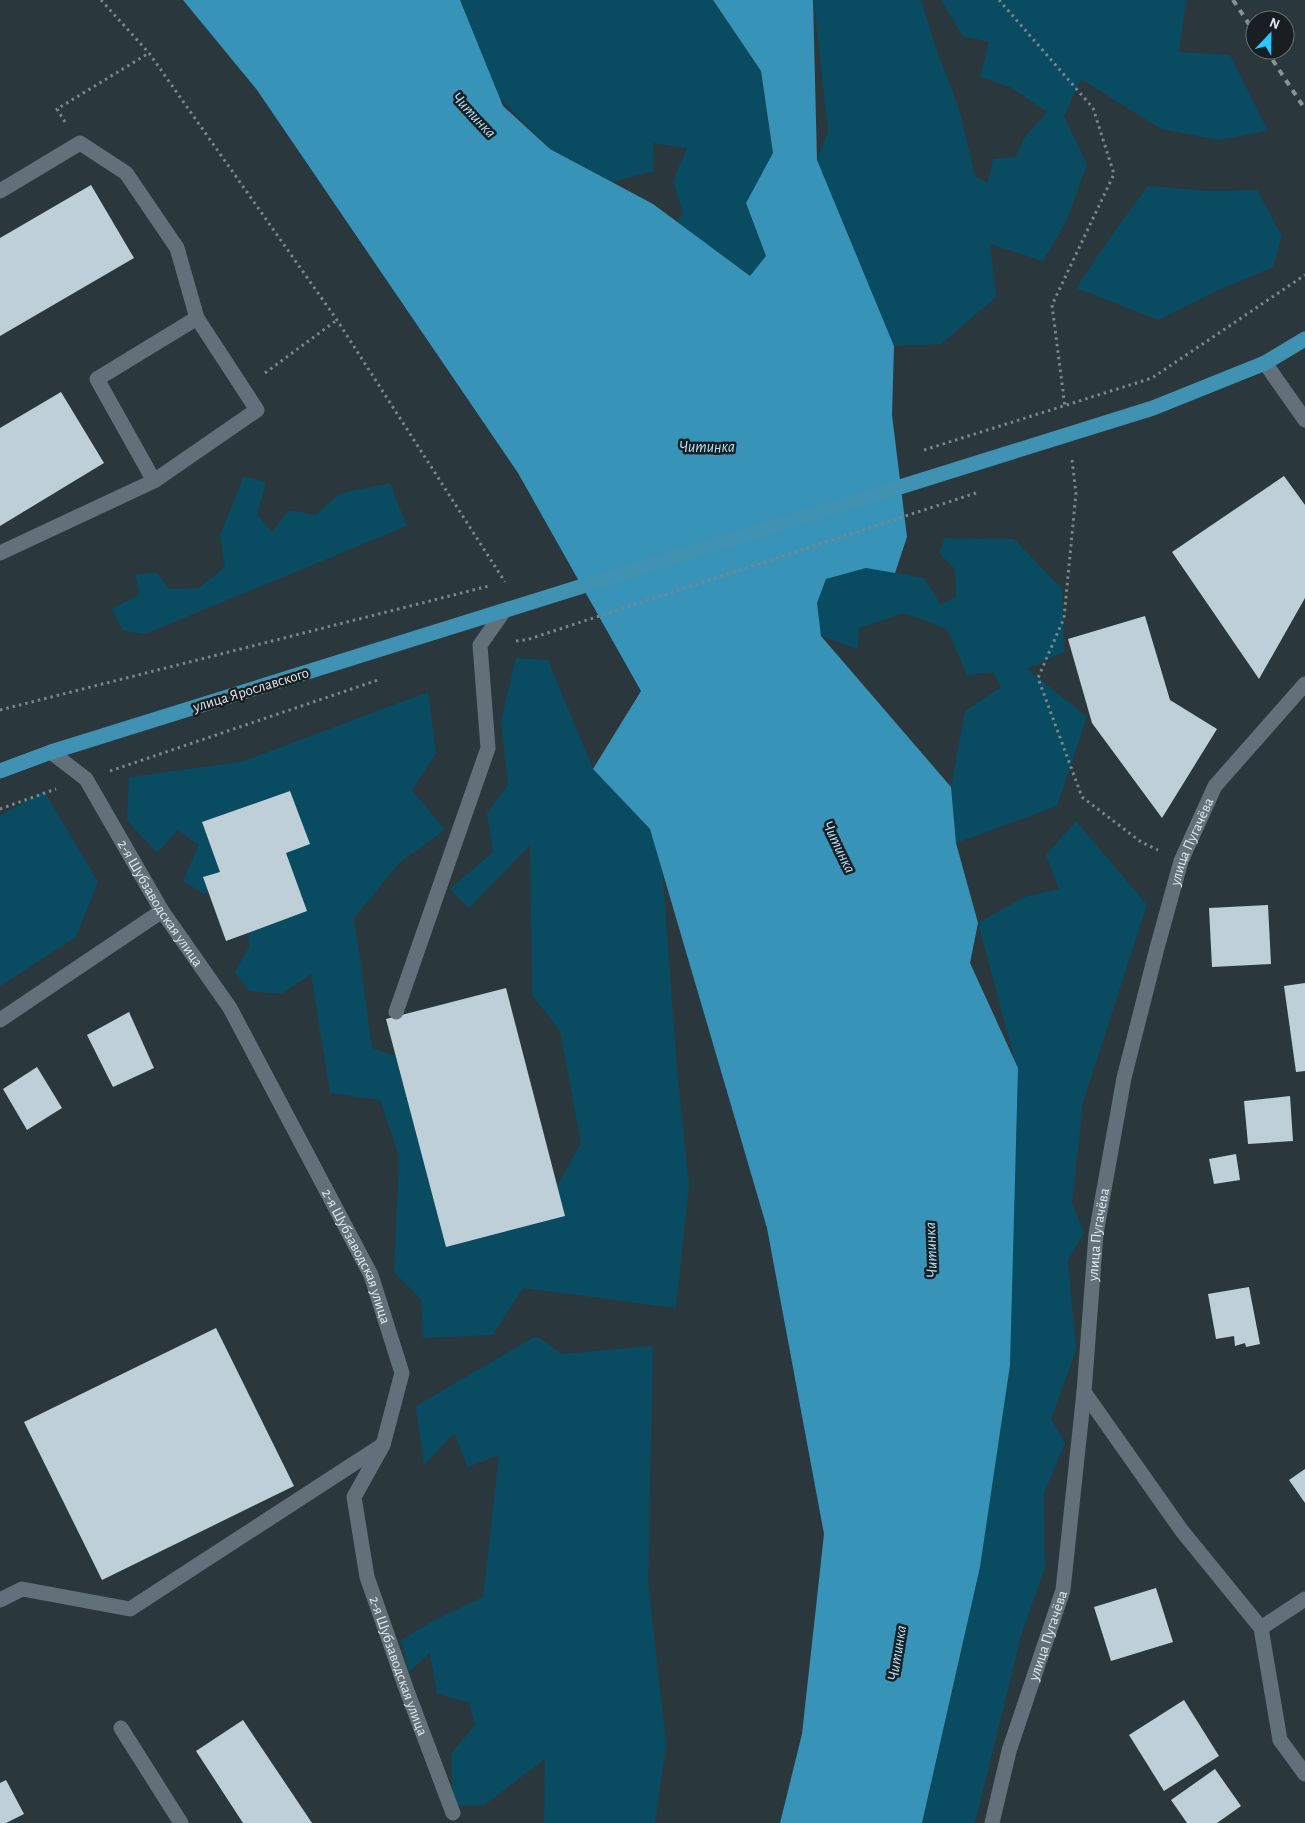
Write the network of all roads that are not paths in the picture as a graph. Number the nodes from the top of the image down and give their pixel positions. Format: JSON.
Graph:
{"nodes":[{"id":1,"x":0,"y":191,"type":"edge"},
{"id":2,"x":197,"y":318,"type":"junction"},
{"id":3,"x":1305,"y":339,"type":"edge"},
{"id":4,"x":1265,"y":363,"type":"junction"},
{"id":5,"x":1305,"y":420,"type":"edge"},
{"id":6,"x":154,"y":481,"type":"junction"},
{"id":7,"x":0,"y":554,"type":"edge"},
{"id":8,"x":504,"y":611,"type":"junction"},
{"id":9,"x":1305,"y":684,"type":"edge"},
{"id":10,"x":51,"y":752,"type":"junction"},
{"id":11,"x":0,"y":771,"type":"edge"},
{"id":12,"x":162,"y":911,"type":"junction"},
{"id":13,"x":396,"y":1012,"type":"dead end"},
{"id":14,"x":0,"y":1020,"type":"edge"},
{"id":15,"x":1084,"y":1392,"type":"junction"},
{"id":16,"x":383,"y":1445,"type":"junction"},
{"id":17,"x":1305,"y":1599,"type":"edge"},
{"id":18,"x":0,"y":1600,"type":"edge"},
{"id":19,"x":1261,"y":1628,"type":"junction"},
{"id":20,"x":121,"y":1728,"type":"dead end"},
{"id":21,"x":1305,"y":1774,"type":"edge"},
{"id":22,"x":453,"y":1813,"type":"dead end"},
{"id":23,"x":181,"y":1823,"type":"edge"},
{"id":24,"x":992,"y":1823,"type":"edge"}],
"edges":[{"from":1,"to":2,"type":"street"},
{"from":2,"to":6,"type":"street"},
{"from":2,"to":6,"type":"street"},
{"from":3,"to":4,"type":"main road","name":"улица Ярославского"},
{"from":4,"to":5,"type":"street"},
{"from":4,"to":8,"type":"main road","name":"улица Ярославского"},
{"from":6,"to":7,"type":"street"},
{"from":8,"to":10,"type":"main road","name":"улица Ярославского"},
{"from":8,"to":13,"type":"street"},
{"from":9,"to":15,"type":"street","name":"улица Пугачёва"},
{"from":10,"to":11,"type":"main road","name":"улица Ярославского"},
{"from":10,"to":12,"type":"street","name":"2-я Шубзаводская улица"},
{"from":12,"to":14,"type":"street"},
{"from":12,"to":16,"type":"street","name":"2-я Шубзаводская улица"},
{"from":15,"to":19,"type":"street"},
{"from":15,"to":24,"type":"street","name":"улица Пугачёва"},
{"from":16,"to":18,"type":"street"},
{"from":16,"to":22,"type":"street","name":"2-я Шубзаводская улица"},
{"from":17,"to":19,"type":"street"},
{"from":19,"to":21,"type":"street"},
{"from":20,"to":23,"type":"street"}]}
